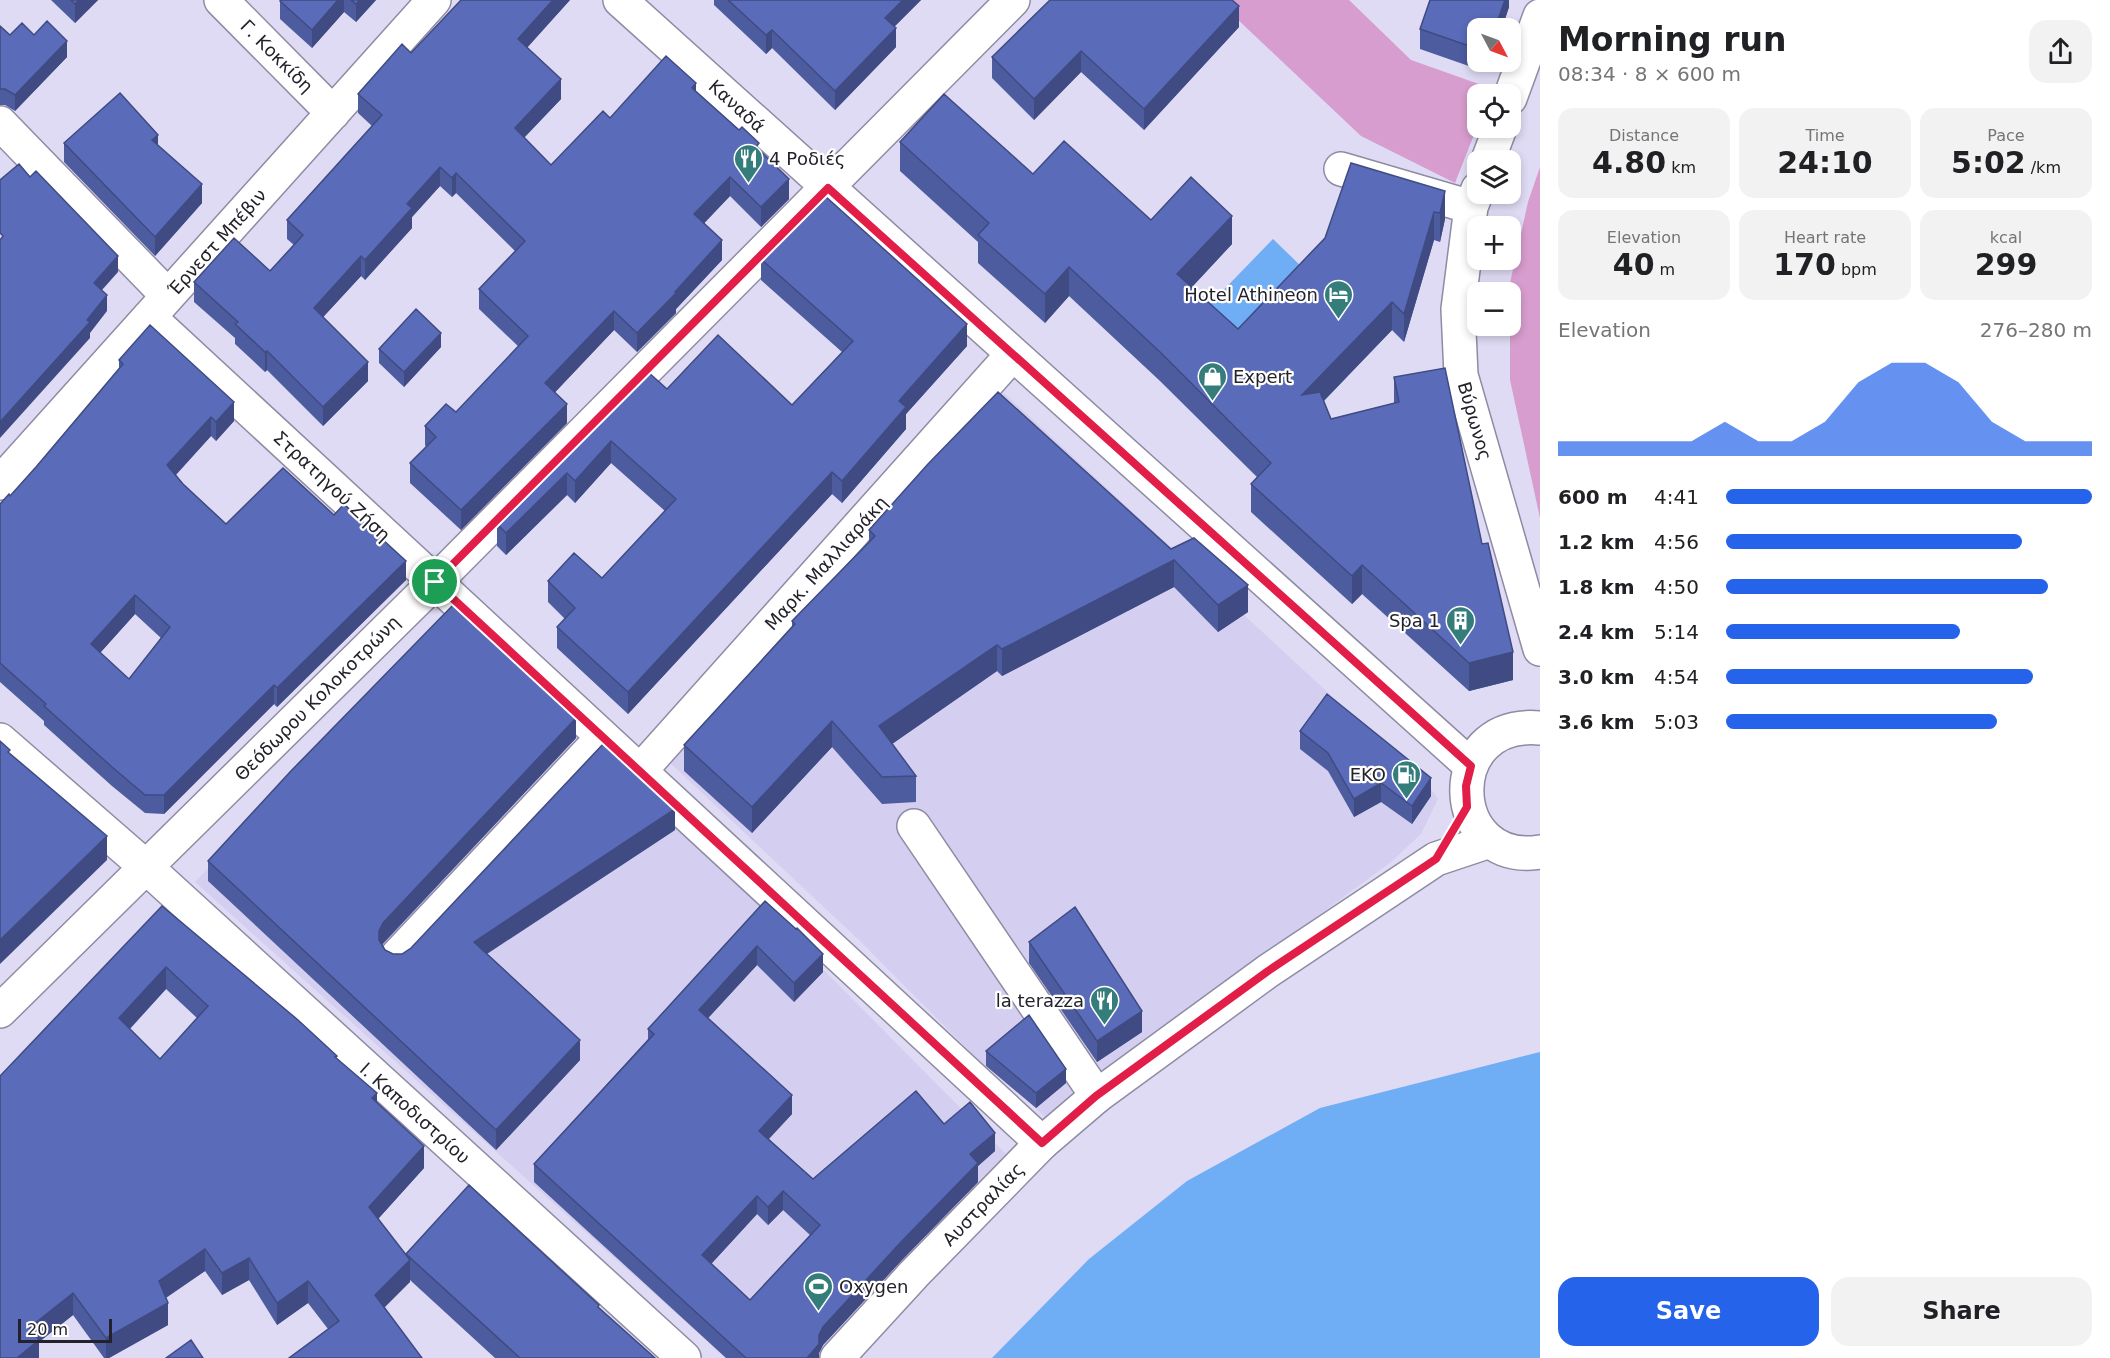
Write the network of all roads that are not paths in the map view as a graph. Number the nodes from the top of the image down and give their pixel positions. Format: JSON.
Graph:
{"nodes":[{"id":1,"x":220,"y":0,"type":"edge"},
{"id":2,"x":434,"y":0,"type":"edge"},
{"id":3,"x":620,"y":0,"type":"edge"},
{"id":4,"x":1013,"y":0,"type":"edge"},
{"id":5,"x":1540,"y":16,"type":"edge"},
{"id":6,"x":1515,"y":84,"type":"edge"},
{"id":7,"x":333,"y":113,"type":"junction"},
{"id":8,"x":0,"y":123,"type":"edge"},
{"id":9,"x":1341,"y":170,"type":"dead end"},
{"id":10,"x":828,"y":188,"type":"junction"},
{"id":11,"x":1467,"y":197,"type":"edge"},
{"id":12,"x":1473,"y":204,"type":"edge"},
{"id":13,"x":159,"y":307,"type":"junction"},
{"id":14,"x":1012,"y":355,"type":"junction"},
{"id":15,"x":0,"y":483,"type":"edge"},
{"id":16,"x":435,"y":582,"type":"junction"},
{"id":17,"x":1540,"y":649,"type":"edge"},
{"id":18,"x":1540,"y":728,"type":"edge"},
{"id":19,"x":603,"y":737,"type":"junction"},
{"id":20,"x":0,"y":740,"type":"edge"},
{"id":21,"x":1471,"y":766,"type":"junction"},
{"id":22,"x":640,"y":771,"type":"junction"},
{"id":23,"x":1467,"y":807,"type":"junction"},
{"id":24,"x":914,"y":826,"type":"dead end"},
{"id":25,"x":1490,"y":841,"type":"junction"},
{"id":26,"x":1540,"y":852,"type":"edge"},
{"id":27,"x":1436,"y":859,"type":"junction"},
{"id":28,"x":146,"y":867,"type":"junction"},
{"id":29,"x":397,"y":956,"type":"edge"},
{"id":30,"x":0,"y":1011,"type":"edge"},
{"id":31,"x":1096,"y":1096,"type":"junction"},
{"id":32,"x":1042,"y":1143,"type":"junction"},
{"id":33,"x":684,"y":1358,"type":"edge"},
{"id":34,"x":837,"y":1358,"type":"edge"}],
"edges":[{"from":1,"to":7,"type":"street","name":"Γ. Κοκκίδη"},
{"from":2,"to":7,"type":"street","name":"Έρνεστ Μπέβιν"},
{"from":3,"to":10,"type":"street","name":"Καναδά"},
{"from":4,"to":10,"type":"street","name":"Θεόδωρου Κολοκοτρώνη"},
{"from":5,"to":6,"type":"street"},
{"from":7,"to":13,"type":"street","name":"Έρνεστ Μπέβιν"},
{"from":8,"to":13,"type":"street","name":"Στρατηγού Ζήση"},
{"from":9,"to":11,"type":"street"},
{"from":10,"to":14,"type":"street","name":"Καναδά"},
{"from":10,"to":16,"type":"street","name":"Θεόδωρου Κολοκοτρώνη"},
{"from":12,"to":17,"type":"street","name":"Βύρωνος"},
{"from":13,"to":15,"type":"street","name":"Έρνεστ Μπέβιν"},
{"from":13,"to":16,"type":"street","name":"Στρατηγού Ζήση"},
{"from":14,"to":21,"type":"street","name":"Καναδά"},
{"from":14,"to":22,"type":"street","name":"Μαρκ. Μαλλιαράκη"},
{"from":16,"to":19,"type":"street","name":"Στρατηγού Ζήση"},
{"from":16,"to":28,"type":"street","name":"Θεόδωρου Κολοκοτρώνη"},
{"from":18,"to":21,"type":"street"},
{"from":19,"to":22,"type":"street","name":"Στρατηγού Ζήση"},
{"from":19,"to":29,"type":"street"},
{"from":20,"to":28,"type":"street","name":"Ι. Καποδιστρίου"},
{"from":21,"to":23,"type":"street"},
{"from":22,"to":32,"type":"street","name":"Στρατηγού Ζήση"},
{"from":23,"to":25,"type":"street"},
{"from":23,"to":27,"type":"street"},
{"from":24,"to":31,"type":"street"},
{"from":25,"to":26,"type":"street"},
{"from":25,"to":27,"type":"street"},
{"from":27,"to":31,"type":"street","name":"Αυστραλίας"},
{"from":28,"to":30,"type":"street","name":"Θεόδωρου Κολοκοτρώνη"},
{"from":28,"to":33,"type":"street","name":"Ι. Καποδιστρίου"},
{"from":31,"to":32,"type":"street","name":"Αυστραλίας"},
{"from":32,"to":34,"type":"street","name":"Αυστραλίας"}]}
